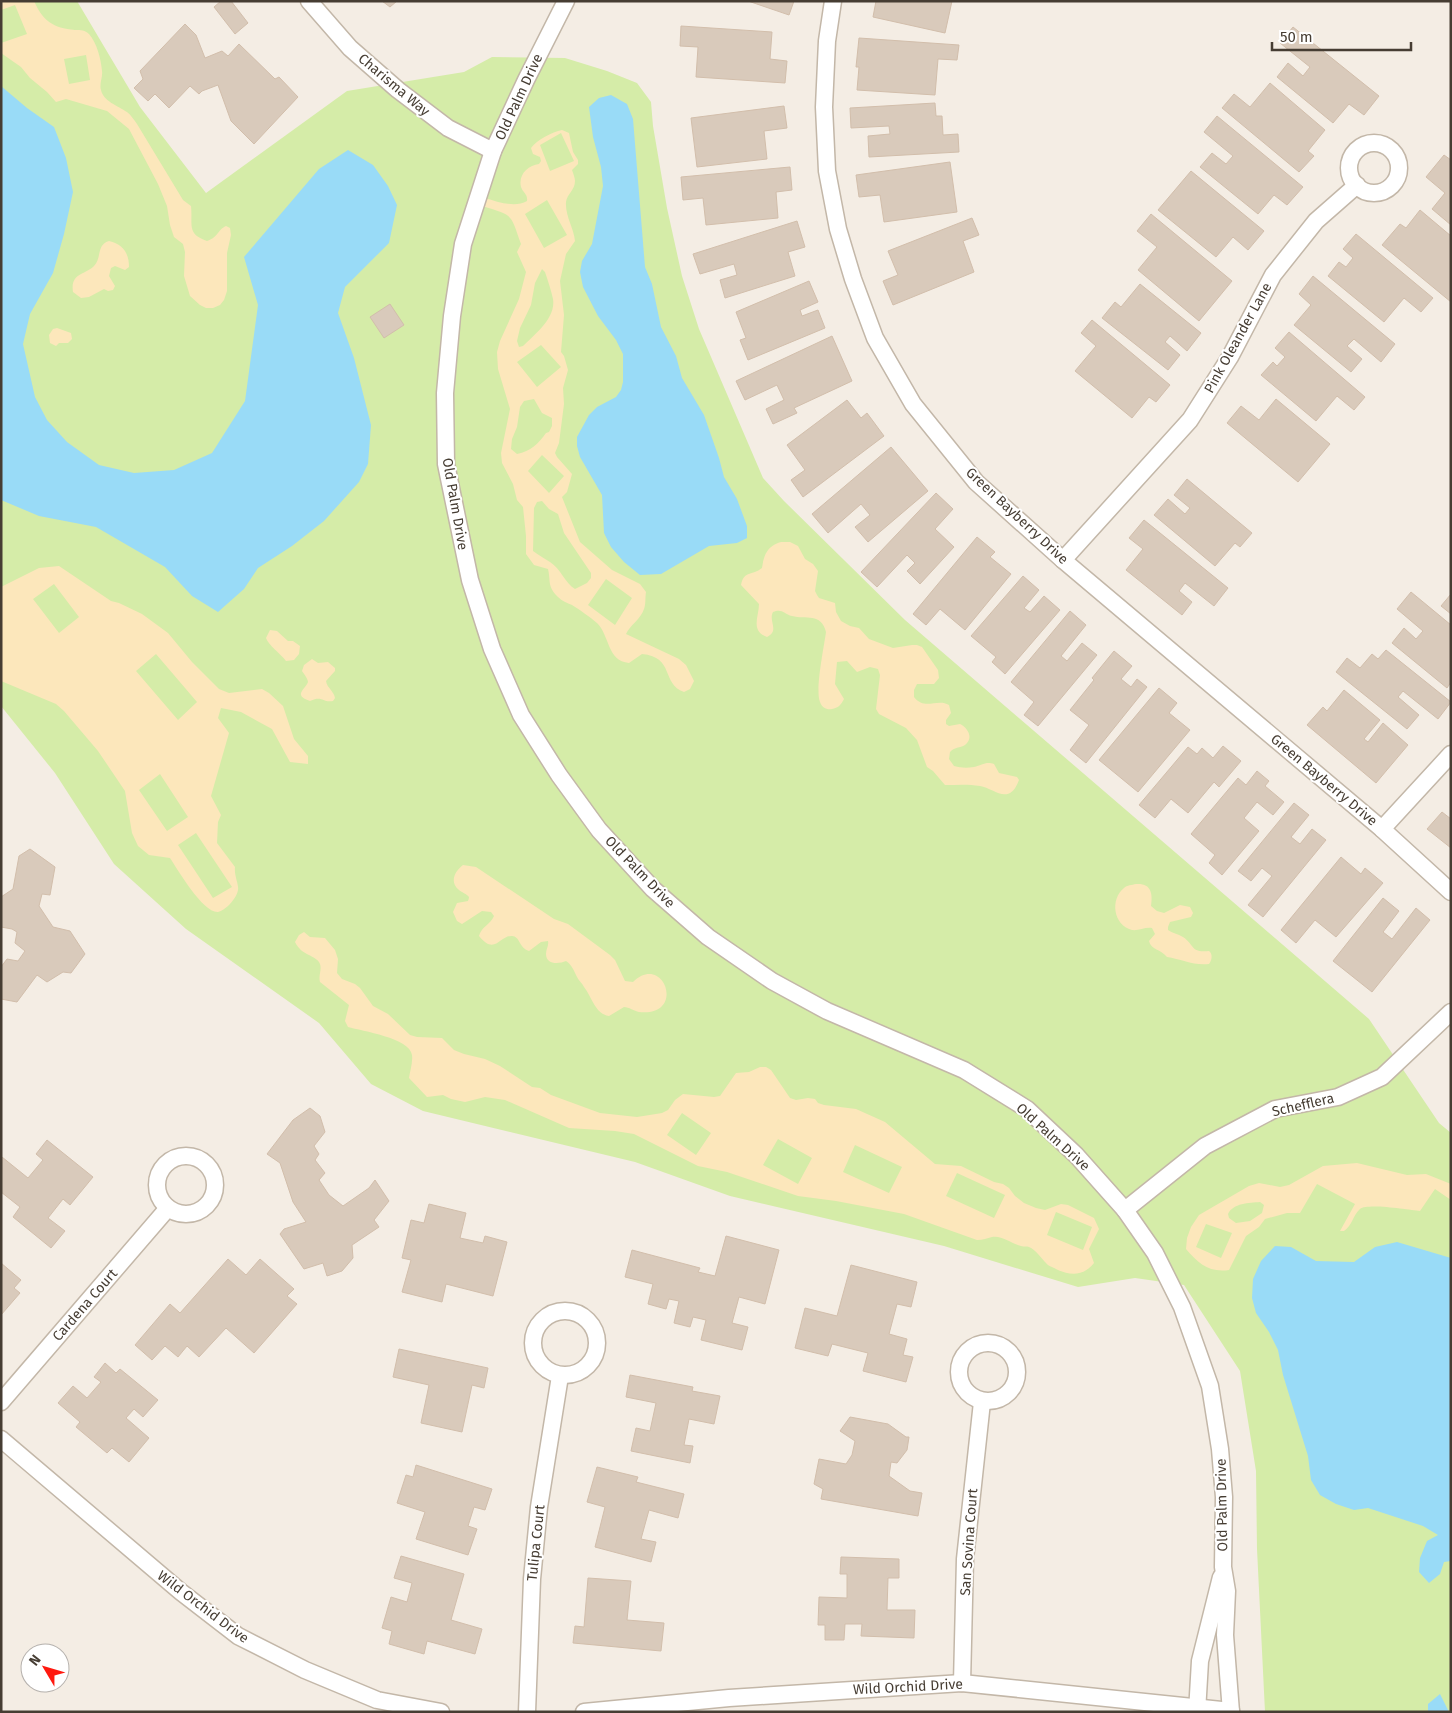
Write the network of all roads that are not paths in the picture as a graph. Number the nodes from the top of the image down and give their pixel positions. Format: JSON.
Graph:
{"nodes":[{"id":1,"x":309,"y":1,"type":"edge"},
{"id":2,"x":566,"y":1,"type":"edge"},
{"id":3,"x":833,"y":1,"type":"edge"},
{"id":4,"x":493,"y":151,"type":"junction"},
{"id":5,"x":1357,"y":185,"type":"dead end"},
{"id":6,"x":1063,"y":560,"type":"junction"},
{"id":7,"x":1451,"y":754,"type":"edge"},
{"id":8,"x":1382,"y":829,"type":"junction"},
{"id":9,"x":1451,"y":892,"type":"edge"},
{"id":10,"x":1451,"y":1012,"type":"edge"},
{"id":11,"x":168,"y":1208,"type":"dead end"},
{"id":12,"x":1125,"y":1210,"type":"junction"},
{"id":13,"x":560,"y":1376,"type":"junction"},
{"id":14,"x":1,"y":1402,"type":"edge"},
{"id":15,"x":982,"y":1402,"type":"dead end"},
{"id":16,"x":1,"y":1439,"type":"edge"},
{"id":17,"x":1223,"y":1567,"type":"junction"},
{"id":18,"x":962,"y":1683,"type":"junction"},
{"id":19,"x":1198,"y":1709,"type":"edge"},
{"id":20,"x":1231,"y":1711,"type":"edge"},
{"id":21,"x":441,"y":1712,"type":"edge"},
{"id":22,"x":527,"y":1712,"type":"edge"},
{"id":23,"x":584,"y":1712,"type":"edge"}],
"edges":[{"from":1,"to":4,"type":"street","name":"Charisma Way"},
{"from":2,"to":4,"type":"street","name":"Old Palm Drive"},
{"from":3,"to":6,"type":"street","name":"Green Bayberry Drive"},
{"from":4,"to":12,"type":"street","name":"Old Palm Drive"},
{"from":5,"to":6,"type":"street","name":"Pink Oleander Lane"},
{"from":6,"to":8,"type":"street","name":"Green Bayberry Drive"},
{"from":7,"to":8,"type":"street"},
{"from":8,"to":9,"type":"street","name":"Green Bayberry Drive"},
{"from":10,"to":12,"type":"street","name":"Schefflera"},
{"from":11,"to":14,"type":"street","name":"Cardena Court"},
{"from":12,"to":17,"type":"street","name":"Old Palm Drive"},
{"from":13,"to":13,"type":"street"},
{"from":13,"to":22,"type":"street","name":"Tulipa Court"},
{"from":15,"to":18,"type":"street","name":"San Sovina Court"},
{"from":16,"to":21,"type":"street","name":"Wild Orchid Drive"},
{"from":17,"to":19,"type":"street","name":"Old Palm Drive"},
{"from":17,"to":20,"type":"street","name":"Old Palm Drive"},
{"from":18,"to":19,"type":"street","name":"Wild Orchid Drive"},
{"from":18,"to":23,"type":"street","name":"Wild Orchid Drive"},
{"from":19,"to":20,"type":"street","name":"Wild Orchid Drive"}]}
